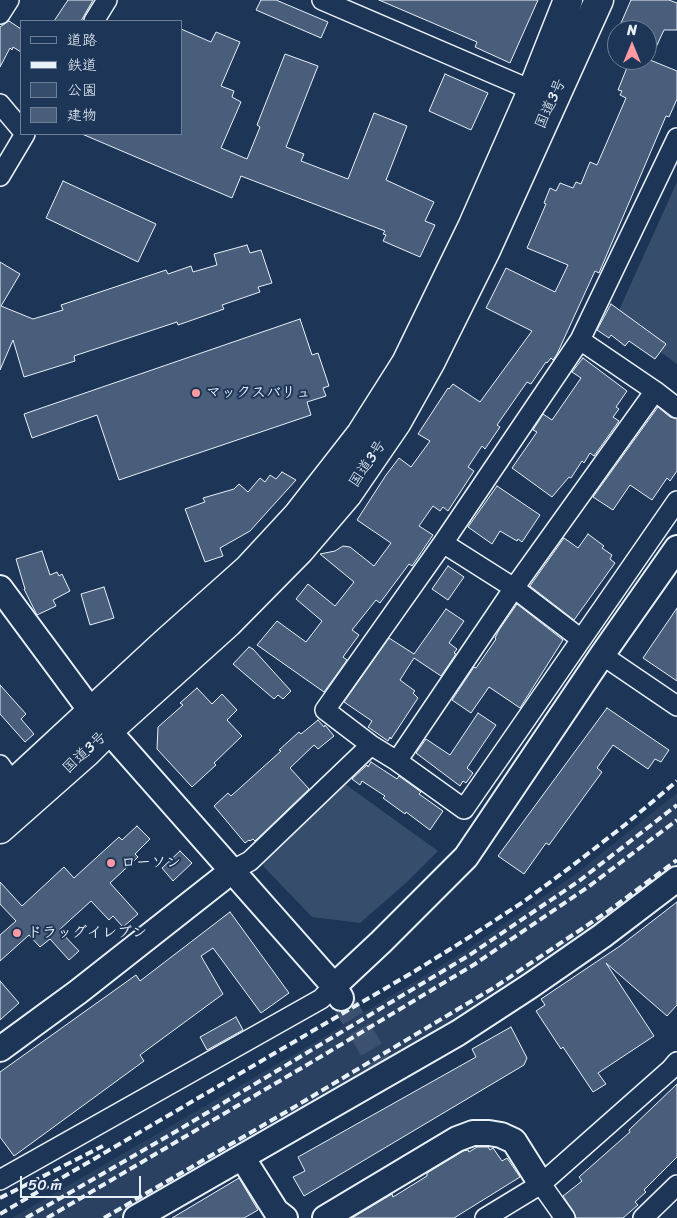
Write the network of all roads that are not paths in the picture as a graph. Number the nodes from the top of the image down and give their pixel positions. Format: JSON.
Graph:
{"nodes":[{"id":1,"x":9,"y":0,"type":"edge"},
{"id":2,"x":107,"y":0,"type":"edge"},
{"id":3,"x":322,"y":0,"type":"edge"},
{"id":4,"x":568,"y":0,"type":"edge"},
{"id":5,"x":598,"y":0,"type":"edge"},
{"id":6,"x":0,"y":14,"type":"edge"},
{"id":7,"x":95,"y":20,"type":"edge"},
{"id":8,"x":542,"y":95,"type":"junction"},
{"id":9,"x":0,"y":104,"type":"edge"},
{"id":10,"x":20,"y":128,"type":"edge"},
{"id":11,"x":24,"y":135,"type":"edge"},
{"id":12,"x":677,"y":138,"type":"edge"},
{"id":13,"x":0,"y":176,"type":"edge"},
{"id":14,"x":580,"y":340,"type":"junction"},
{"id":15,"x":655,"y":390,"type":"junction"},
{"id":16,"x":677,"y":408,"type":"edge"},
{"id":17,"x":677,"y":501,"type":"edge"},
{"id":18,"x":443,"y":543,"type":"junction"},
{"id":19,"x":677,"y":548,"type":"edge"},
{"id":20,"x":0,"y":588,"type":"edge"},
{"id":21,"x":514,"y":588,"type":"junction"},
{"id":22,"x":581,"y":639,"type":"junction"},
{"id":23,"x":602,"y":655,"type":"junction"},
{"id":24,"x":677,"y":706,"type":"edge"},
{"id":25,"x":100,"y":721,"type":"junction"},
{"id":26,"x":371,"y":745,"type":"junction"},
{"id":27,"x":397,"y":761,"type":"junction"},
{"id":28,"x":4,"y":782,"type":"edge"},
{"id":29,"x":0,"y":829,"type":"edge"},
{"id":30,"x":233,"y":870,"type":"junction"},
{"id":31,"x":677,"y":880,"type":"edge"},
{"id":32,"x":338,"y":992,"type":"junction"},
{"id":33,"x":0,"y":1049,"type":"edge"},
{"id":34,"x":675,"y":1069,"type":"edge"},
{"id":35,"x":242,"y":1157,"type":"junction"},
{"id":36,"x":0,"y":1180,"type":"edge"},
{"id":37,"x":541,"y":1184,"type":"junction"},
{"id":38,"x":677,"y":1186,"type":"edge"},
{"id":39,"x":136,"y":1218,"type":"edge"},
{"id":40,"x":286,"y":1218,"type":"edge"},
{"id":41,"x":325,"y":1218,"type":"edge"},
{"id":42,"x":485,"y":1218,"type":"edge"},
{"id":43,"x":565,"y":1218,"type":"edge"},
{"id":44,"x":643,"y":1218,"type":"edge"}],
"edges":[{"from":1,"to":6,"type":"street"},
{"from":2,"to":7,"type":"street"},
{"from":3,"to":8,"type":"street"},
{"from":4,"to":8,"type":"highway","name":"国道3号"},
{"from":5,"to":8,"type":"highway","name":"国道3号"},
{"from":8,"to":25,"type":"highway","name":"国道3号"},
{"from":9,"to":10,"type":"street"},
{"from":11,"to":13,"type":"street"},
{"from":12,"to":14,"type":"street"},
{"from":14,"to":15,"type":"street"},
{"from":14,"to":18,"type":"street"},
{"from":15,"to":16,"type":"street"},
{"from":15,"to":21,"type":"street"},
{"from":17,"to":22,"type":"street"},
{"from":18,"to":21,"type":"street"},
{"from":18,"to":26,"type":"street"},
{"from":19,"to":23,"type":"street"},
{"from":20,"to":25,"type":"street"},
{"from":21,"to":22,"type":"street"},
{"from":21,"to":27,"type":"street"},
{"from":22,"to":27,"type":"street"},
{"from":23,"to":24,"type":"street"},
{"from":23,"to":32,"type":"street"},
{"from":25,"to":28,"type":"highway","name":"国道3号"},
{"from":25,"to":29,"type":"highway","name":"国道3号"},
{"from":25,"to":30,"type":"street"},
{"from":26,"to":27,"type":"street"},
{"from":26,"to":30,"type":"street"},
{"from":30,"to":32,"type":"street"},
{"from":30,"to":33,"type":"street"},
{"from":31,"to":35,"type":"street"},
{"from":32,"to":36,"type":"street"},
{"from":34,"to":37,"type":"street"},
{"from":35,"to":39,"type":"street"},
{"from":35,"to":40,"type":"street"},
{"from":37,"to":41,"type":"street"},
{"from":37,"to":42,"type":"street"},
{"from":37,"to":43,"type":"street"},
{"from":38,"to":44,"type":"street"}]}
